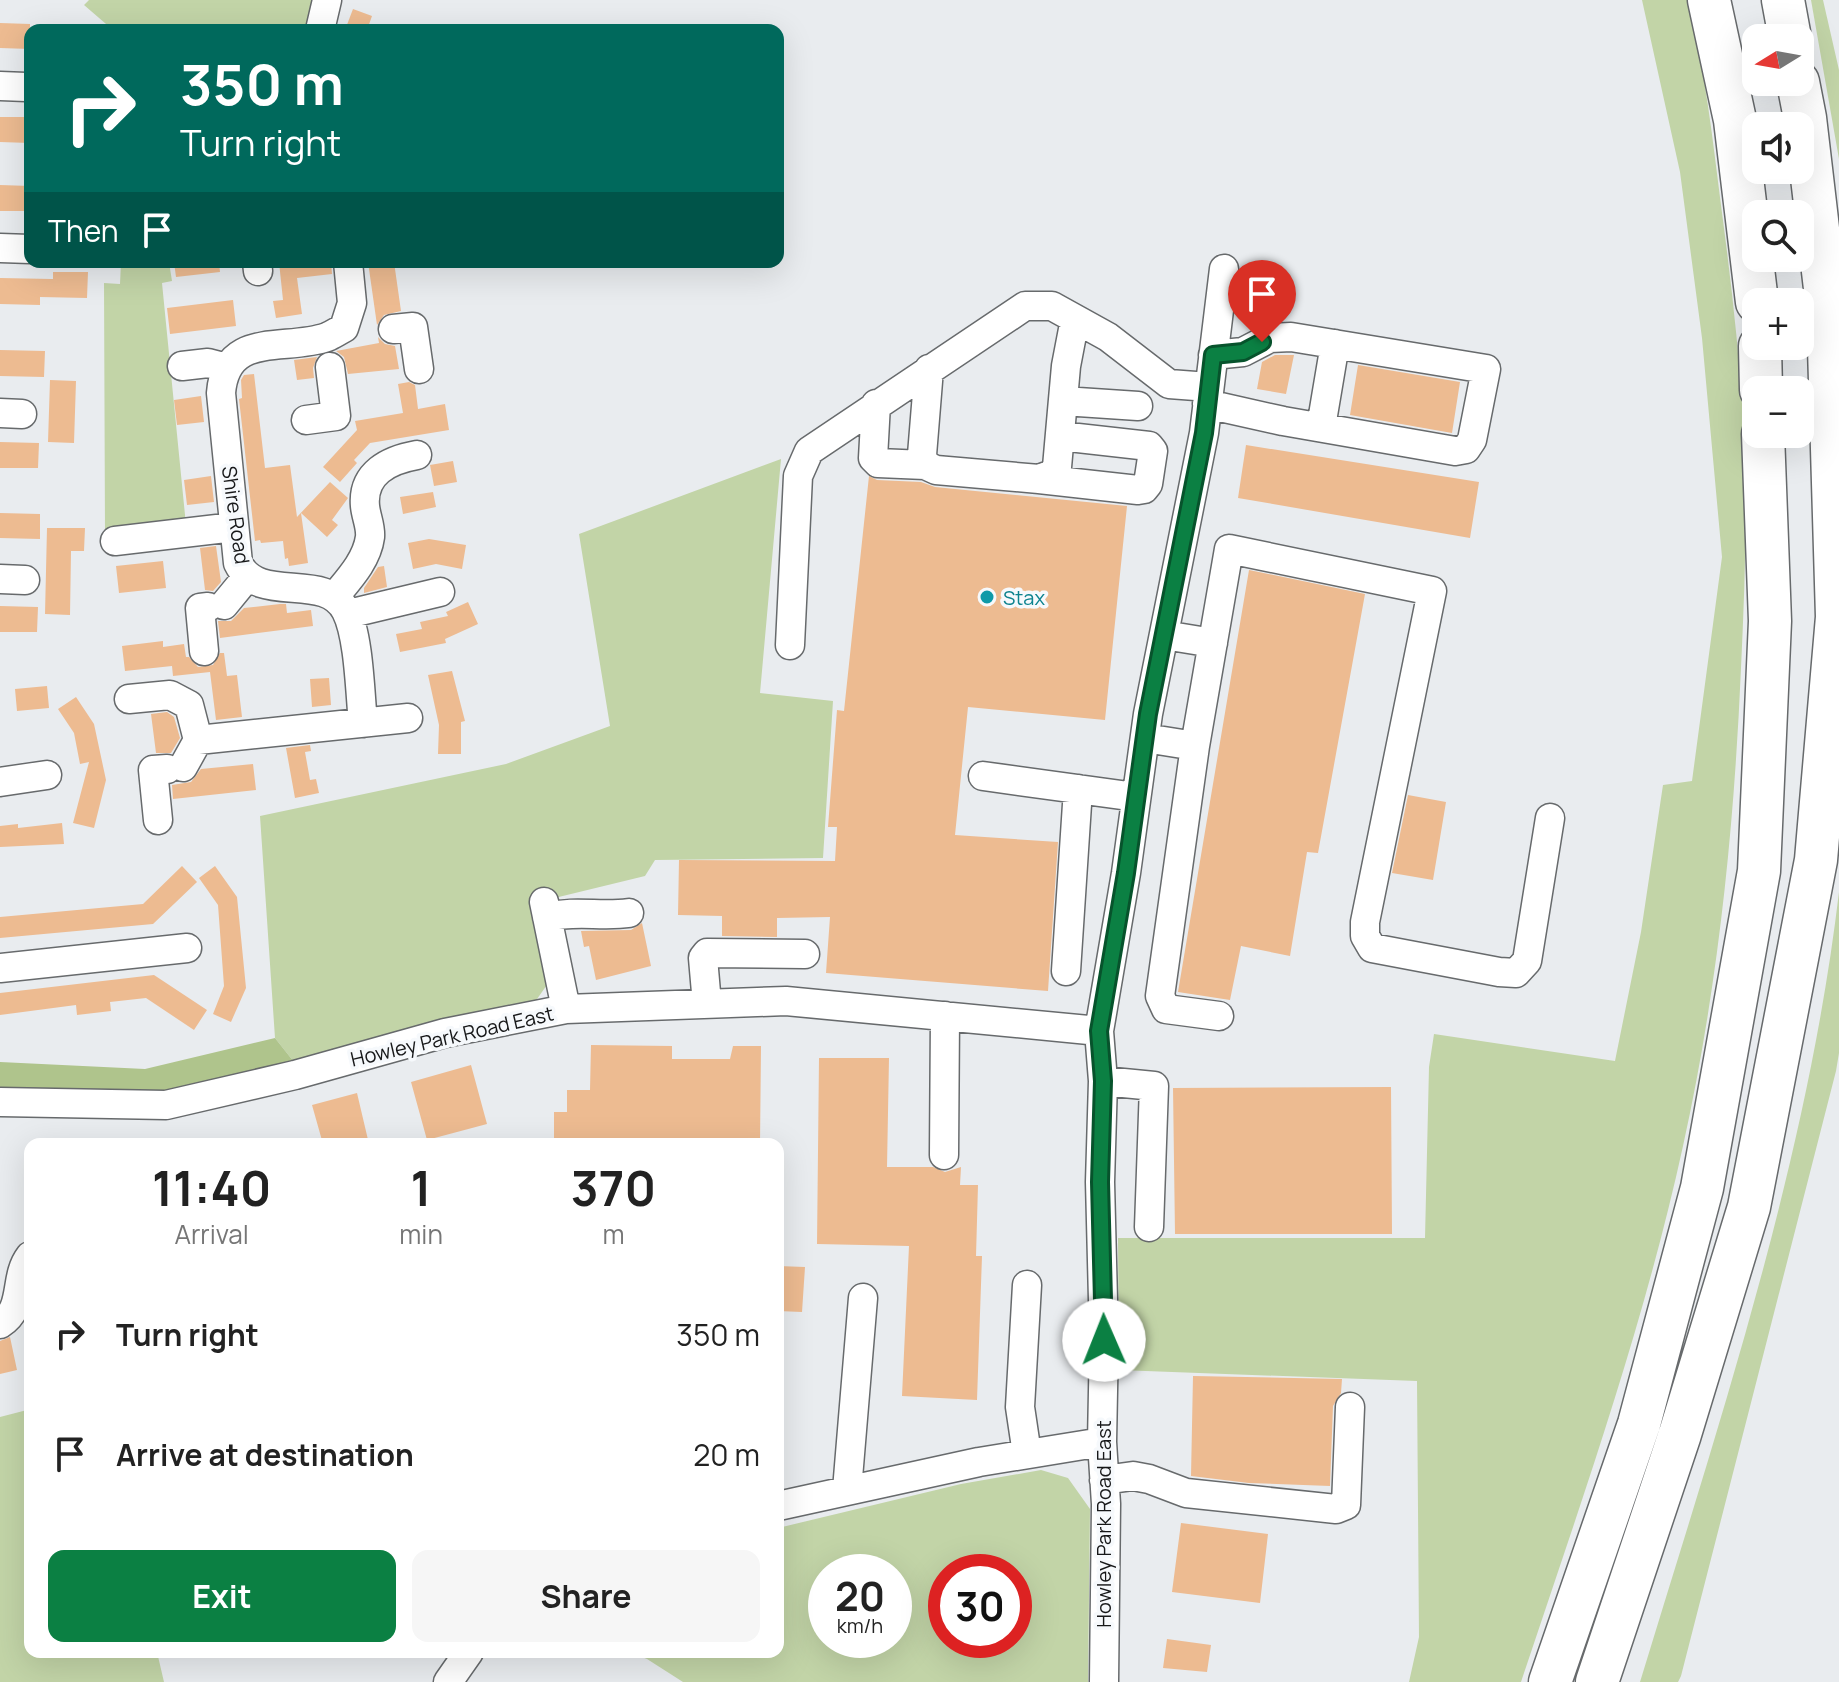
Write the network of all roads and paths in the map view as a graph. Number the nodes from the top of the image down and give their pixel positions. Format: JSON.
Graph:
{"nodes":[{"id":1,"x":327,"y":0,"type":"edge"},
{"id":2,"x":1709,"y":0,"type":"edge"},
{"id":3,"x":1783,"y":0,"type":"edge"},
{"id":4,"x":321,"y":24,"type":"edge"},
{"id":5,"x":1787,"y":24,"type":"edge"},
{"id":6,"x":1801,"y":96,"type":"edge"},
{"id":7,"x":0,"y":248,"type":"edge"},
{"id":8,"x":24,"y":249,"type":"edge"},
{"id":9,"x":1224,"y":269,"type":"dead end"},
{"id":10,"x":349,"y":272,"type":"edge"},
{"id":11,"x":1755,"y":288,"type":"edge"},
{"id":12,"x":349,"y":317,"type":"junction"},
{"id":13,"x":1075,"y":319,"type":"junction"},
{"id":14,"x":1335,"y":344,"type":"junction"},
{"id":15,"x":323,"y":349,"type":"junction"},
{"id":16,"x":1213,"y":355,"type":"junction"},
{"id":17,"x":182,"y":366,"type":"dead end"},
{"id":18,"x":227,"y":368,"type":"junction"},
{"id":19,"x":419,"y":369,"type":"dead end"},
{"id":20,"x":929,"y":369,"type":"junction"},
{"id":21,"x":1208,"y":395,"type":"junction"},
{"id":22,"x":1063,"y":401,"type":"junction"},
{"id":23,"x":876,"y":404,"type":"junction"},
{"id":24,"x":1138,"y":406,"type":"dead end"},
{"id":25,"x":306,"y":420,"type":"dead end"},
{"id":26,"x":1321,"y":427,"type":"junction"},
{"id":27,"x":1060,"y":436,"type":"junction"},
{"id":28,"x":1764,"y":448,"type":"edge"},
{"id":29,"x":417,"y":455,"type":"dead end"},
{"id":30,"x":925,"y":465,"type":"junction"},
{"id":31,"x":1039,"y":479,"type":"junction"},
{"id":32,"x":234,"y":527,"type":"junction"},
{"id":33,"x":115,"y":541,"type":"dead end"},
{"id":34,"x":247,"y":577,"type":"junction"},
{"id":35,"x":440,"y":592,"type":"dead end"},
{"id":36,"x":341,"y":605,"type":"junction"},
{"id":37,"x":1164,"y":635,"type":"junction"},
{"id":38,"x":1213,"y":643,"type":"junction"},
{"id":39,"x":790,"y":645,"type":"dead end"},
{"id":40,"x":204,"y":651,"type":"dead end"},
{"id":41,"x":129,"y":699,"type":"dead end"},
{"id":42,"x":408,"y":718,"type":"dead end"},
{"id":43,"x":363,"y":723,"type":"junction"},
{"id":44,"x":1145,"y":738,"type":"junction"},
{"id":45,"x":198,"y":740,"type":"junction"},
{"id":46,"x":1195,"y":746,"type":"junction"},
{"id":47,"x":47,"y":775,"type":"dead end"},
{"id":48,"x":983,"y":776,"type":"dead end"},
{"id":49,"x":0,"y":782,"type":"edge"},
{"id":50,"x":1078,"y":789,"type":"junction"},
{"id":51,"x":1136,"y":797,"type":"junction"},
{"id":52,"x":1550,"y":818,"type":"dead end"},
{"id":53,"x":158,"y":820,"type":"dead end"},
{"id":54,"x":629,"y":913,"type":"dead end"},
{"id":55,"x":187,"y":948,"type":"dead end"},
{"id":56,"x":805,"y":954,"type":"dead end"},
{"id":57,"x":0,"y":968,"type":"edge"},
{"id":58,"x":1066,"y":971,"type":"dead end"},
{"id":59,"x":707,"y":1004,"type":"junction"},
{"id":60,"x":566,"y":1009,"type":"junction"},
{"id":61,"x":945,"y":1016,"type":"junction"},
{"id":62,"x":1219,"y":1016,"type":"dead end"},
{"id":63,"x":1099,"y":1031,"type":"junction"},
{"id":64,"x":1103,"y":1081,"type":"junction"},
{"id":65,"x":0,"y":1102,"type":"edge"},
{"id":66,"x":944,"y":1155,"type":"dead end"},
{"id":67,"x":1149,"y":1227,"type":"dead end"},
{"id":68,"x":24,"y":1266,"type":"edge"},
{"id":69,"x":1027,"y":1285,"type":"dead end"},
{"id":70,"x":863,"y":1298,"type":"dead end"},
{"id":71,"x":0,"y":1324,"type":"edge"},
{"id":72,"x":1350,"y":1407,"type":"dead end"},
{"id":73,"x":1102,"y":1442,"type":"junction"},
{"id":74,"x":1027,"y":1454,"type":"junction"},
{"id":75,"x":1104,"y":1480,"type":"junction"},
{"id":76,"x":847,"y":1490,"type":"junction"},
{"id":77,"x":784,"y":1505,"type":"edge"},
{"id":78,"x":465,"y":1658,"type":"edge"},
{"id":79,"x":448,"y":1682,"type":"edge"},
{"id":80,"x":1104,"y":1682,"type":"edge"},
{"id":81,"x":1550,"y":1682,"type":"edge"},
{"id":82,"x":1597,"y":1682,"type":"edge"}],
"edges":[{"from":1,"to":4,"type":"street"},
{"from":2,"to":11,"type":"highway"},
{"from":3,"to":5,"type":"highway"},
{"from":6,"to":82,"type":"highway"},
{"from":7,"to":8,"type":"street"},
{"from":9,"to":16,"type":"street","name":"Howley Park Road East"},
{"from":10,"to":12,"type":"street"},
{"from":12,"to":15,"type":"street"},
{"from":12,"to":19,"type":"street"},
{"from":13,"to":20,"type":"street"},
{"from":13,"to":21,"type":"street"},
{"from":13,"to":22,"type":"street"},
{"from":14,"to":16,"type":"street"},
{"from":14,"to":26,"type":"street"},
{"from":14,"to":26,"type":"street"},
{"from":15,"to":18,"type":"street"},
{"from":15,"to":25,"type":"street"},
{"from":16,"to":21,"type":"street","name":"Howley Park Road East"},
{"from":17,"to":18,"type":"street"},
{"from":18,"to":32,"type":"street","name":"Shire Road"},
{"from":20,"to":23,"type":"street"},
{"from":20,"to":30,"type":"street"},
{"from":21,"to":26,"type":"street"},
{"from":21,"to":37,"type":"street","name":"Howley Park Road East"},
{"from":22,"to":24,"type":"street"},
{"from":22,"to":27,"type":"street"},
{"from":23,"to":30,"type":"street"},
{"from":23,"to":39,"type":"street"},
{"from":27,"to":31,"type":"street"},
{"from":27,"to":31,"type":"street"},
{"from":28,"to":81,"type":"highway"},
{"from":29,"to":36,"type":"street"},
{"from":30,"to":31,"type":"street"},
{"from":32,"to":33,"type":"street"},
{"from":32,"to":34,"type":"street","name":"Shire Road"},
{"from":34,"to":36,"type":"street","name":"Shire Road"},
{"from":34,"to":40,"type":"street"},
{"from":35,"to":36,"type":"street"},
{"from":36,"to":43,"type":"street"},
{"from":37,"to":38,"type":"street"},
{"from":37,"to":44,"type":"street","name":"Howley Park Road East"},
{"from":38,"to":46,"type":"street"},
{"from":38,"to":52,"type":"street"},
{"from":41,"to":45,"type":"street"},
{"from":42,"to":43,"type":"street"},
{"from":43,"to":45,"type":"street"},
{"from":44,"to":46,"type":"street"},
{"from":44,"to":51,"type":"street","name":"Howley Park Road East"},
{"from":45,"to":53,"type":"street"},
{"from":46,"to":62,"type":"street"},
{"from":47,"to":49,"type":"street"},
{"from":48,"to":50,"type":"street"},
{"from":50,"to":51,"type":"street"},
{"from":50,"to":58,"type":"street"},
{"from":51,"to":63,"type":"street","name":"Howley Park Road East"},
{"from":54,"to":60,"type":"street"},
{"from":55,"to":57,"type":"street"},
{"from":56,"to":59,"type":"street"},
{"from":59,"to":60,"type":"street","name":"Howley Park Road East"},
{"from":59,"to":61,"type":"street","name":"Howley Park Road East"},
{"from":60,"to":65,"type":"street","name":"Howley Park Road East"},
{"from":61,"to":63,"type":"street","name":"Howley Park Road East"},
{"from":61,"to":66,"type":"street"},
{"from":63,"to":64,"type":"street","name":"Howley Park Road East"},
{"from":64,"to":67,"type":"street"},
{"from":64,"to":73,"type":"street","name":"Howley Park Road East"},
{"from":68,"to":71,"type":"street"},
{"from":69,"to":74,"type":"street"},
{"from":70,"to":76,"type":"street"},
{"from":72,"to":75,"type":"street"},
{"from":73,"to":74,"type":"street"},
{"from":73,"to":75,"type":"street","name":"Howley Park Road East"},
{"from":74,"to":76,"type":"street"},
{"from":75,"to":80,"type":"street","name":"Howley Park Road East"},
{"from":76,"to":77,"type":"street"},
{"from":78,"to":79,"type":"street"}]}
